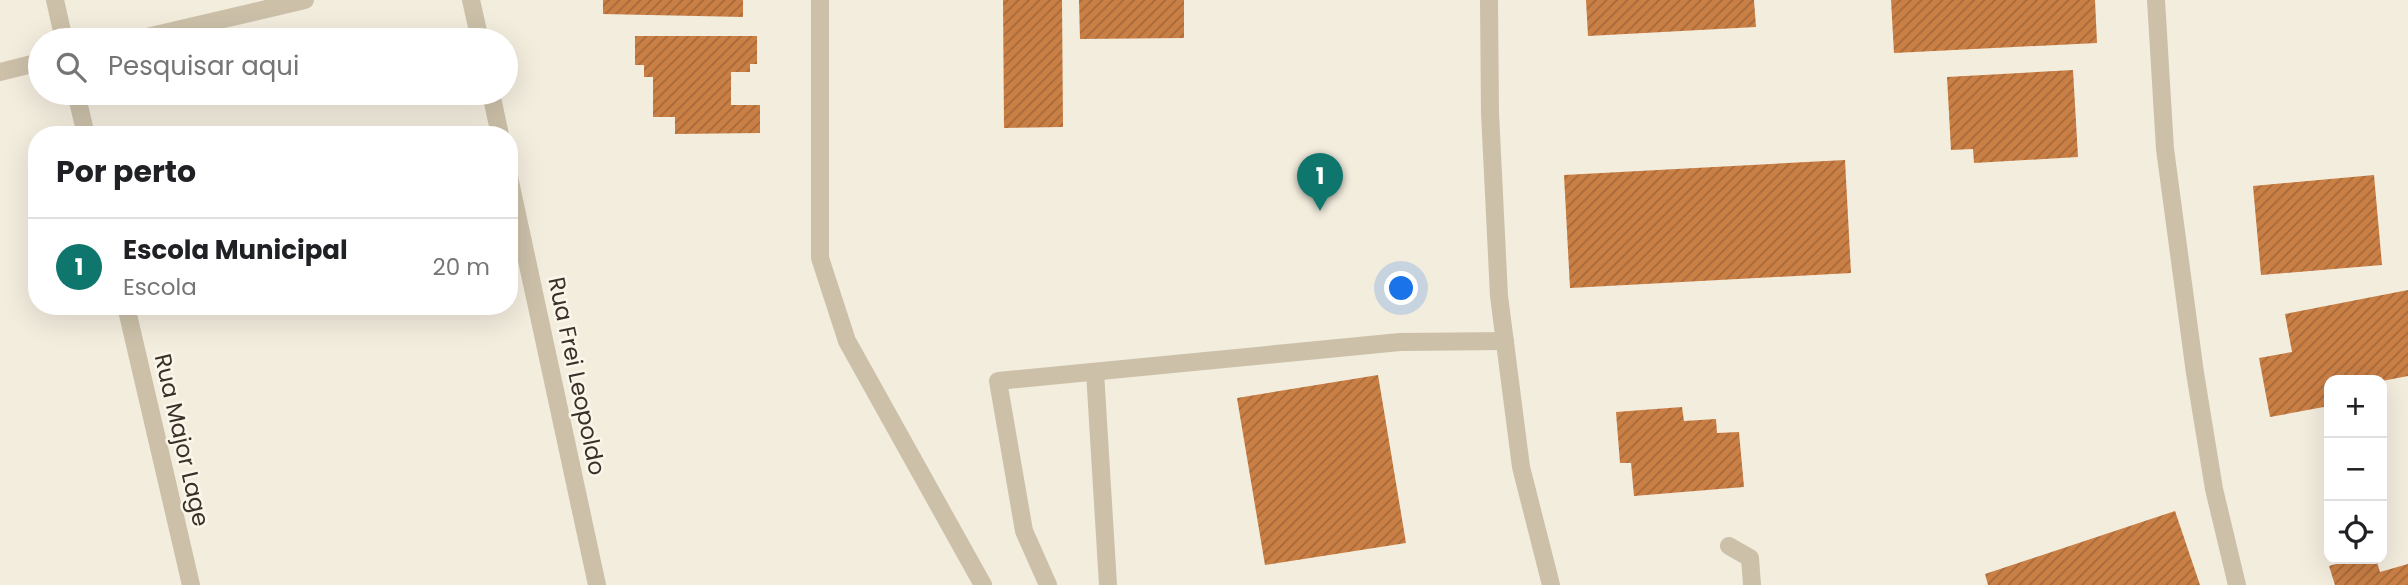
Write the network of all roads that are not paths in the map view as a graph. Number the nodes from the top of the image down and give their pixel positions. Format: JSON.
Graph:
{"nodes":[{"id":1,"x":55,"y":0,"type":"edge"},
{"id":2,"x":305,"y":0,"type":"edge"},
{"id":3,"x":471,"y":0,"type":"edge"},
{"id":4,"x":820,"y":0,"type":"edge"},
{"id":5,"x":1489,"y":0,"type":"edge"},
{"id":6,"x":2156,"y":0,"type":"edge"},
{"id":7,"x":61,"y":28,"type":"edge"},
{"id":8,"x":185,"y":28,"type":"edge"},
{"id":9,"x":477,"y":28,"type":"edge"},
{"id":10,"x":28,"y":65,"type":"edge"},
{"id":11,"x":0,"y":72,"type":"edge"},
{"id":12,"x":79,"y":105,"type":"edge"},
{"id":13,"x":494,"y":105,"type":"edge"},
{"id":14,"x":84,"y":126,"type":"edge"},
{"id":15,"x":498,"y":126,"type":"edge"},
{"id":16,"x":518,"y":219,"type":"edge"},
{"id":17,"x":128,"y":315,"type":"edge"},
{"id":18,"x":1505,"y":341,"type":"junction"},
{"id":19,"x":1095,"y":372,"type":"junction"},
{"id":20,"x":1729,"y":546,"type":"dead end"},
{"id":21,"x":191,"y":585,"type":"edge"},
{"id":22,"x":597,"y":585,"type":"edge"},
{"id":23,"x":983,"y":585,"type":"edge"},
{"id":24,"x":1048,"y":585,"type":"edge"},
{"id":25,"x":1108,"y":585,"type":"edge"},
{"id":26,"x":1551,"y":585,"type":"edge"},
{"id":27,"x":1752,"y":585,"type":"edge"},
{"id":28,"x":2236,"y":585,"type":"edge"}],
"edges":[{"from":1,"to":7,"type":"street"},
{"from":2,"to":8,"type":"street"},
{"from":3,"to":9,"type":"street"},
{"from":4,"to":23,"type":"street"},
{"from":5,"to":18,"type":"street"},
{"from":6,"to":28,"type":"street"},
{"from":10,"to":11,"type":"street"},
{"from":12,"to":14,"type":"street"},
{"from":13,"to":15,"type":"street"},
{"from":16,"to":22,"type":"street","name":"Rua Frei Leopoldo"},
{"from":17,"to":21,"type":"street","name":"Rua Major Lage"},
{"from":18,"to":19,"type":"street"},
{"from":18,"to":26,"type":"street"},
{"from":19,"to":24,"type":"street"},
{"from":19,"to":25,"type":"street"},
{"from":20,"to":27,"type":"street"}]}
